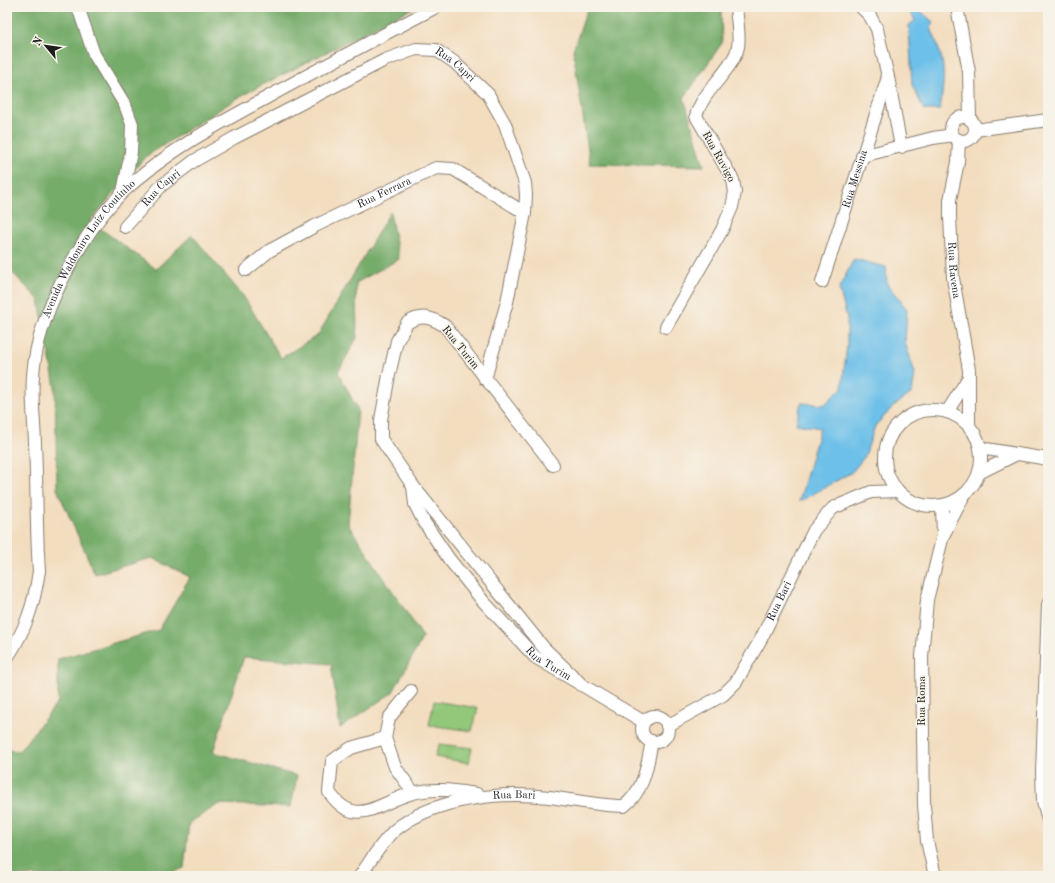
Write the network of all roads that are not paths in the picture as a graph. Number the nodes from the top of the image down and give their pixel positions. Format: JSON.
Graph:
{"nodes":[{"id":1,"x":78,"y":7,"type":"edge"},
{"id":2,"x":436,"y":7,"type":"edge"},
{"id":3,"x":736,"y":7,"type":"edge"},
{"id":4,"x":862,"y":7,"type":"edge"},
{"id":5,"x":957,"y":7,"type":"edge"},
{"id":6,"x":888,"y":77,"type":"junction"},
{"id":7,"x":1048,"y":120,"type":"edge"},
{"id":8,"x":964,"y":129,"type":"junction"},
{"id":9,"x":901,"y":147,"type":"junction"},
{"id":10,"x":862,"y":156,"type":"junction"},
{"id":11,"x":123,"y":192,"type":"junction"},
{"id":12,"x":525,"y":213,"type":"junction"},
{"id":13,"x":125,"y":227,"type":"dead end"},
{"id":14,"x":246,"y":270,"type":"dead end"},
{"id":15,"x":822,"y":282,"type":"dead end"},
{"id":16,"x":666,"y":327,"type":"dead end"},
{"id":17,"x":969,"y":377,"type":"junction"},
{"id":18,"x":485,"y":379,"type":"junction"},
{"id":19,"x":947,"y":412,"type":"junction"},
{"id":20,"x":969,"y":426,"type":"junction"},
{"id":21,"x":980,"y":448,"type":"junction"},
{"id":22,"x":1017,"y":454,"type":"junction"},
{"id":23,"x":1048,"y":459,"type":"edge"},
{"id":24,"x":553,"y":465,"type":"dead end"},
{"id":25,"x":979,"y":473,"type":"junction"},
{"id":26,"x":888,"y":475,"type":"junction"},
{"id":27,"x":413,"y":486,"type":"junction"},
{"id":28,"x":898,"y":491,"type":"junction"},
{"id":29,"x":870,"y":492,"type":"junction"},
{"id":30,"x":965,"y":495,"type":"junction"},
{"id":31,"x":942,"y":506,"type":"junction"},
{"id":32,"x":943,"y":535,"type":"junction"},
{"id":33,"x":1048,"y":604,"type":"edge"},
{"id":34,"x":7,"y":658,"type":"edge"},
{"id":35,"x":580,"y":682,"type":"junction"},
{"id":36,"x":411,"y":691,"type":"dead end"},
{"id":37,"x":644,"y":722,"type":"junction"},
{"id":38,"x":667,"y":726,"type":"junction"},
{"id":39,"x":385,"y":738,"type":"junction"},
{"id":40,"x":652,"y":741,"type":"junction"},
{"id":41,"x":413,"y":792,"type":"junction"},
{"id":42,"x":490,"y":796,"type":"junction"},
{"id":43,"x":1048,"y":820,"type":"edge"},
{"id":44,"x":938,"y":874,"type":"edge"},
{"id":45,"x":360,"y":876,"type":"edge"}],
"edges":[{"from":1,"to":11,"type":"street"},
{"from":2,"to":11,"type":"street","name":"Avenida Waldomiro Luiz Coutinho"},
{"from":3,"to":16,"type":"street","name":"Rua Ruvigo"},
{"from":4,"to":6,"type":"street"},
{"from":5,"to":8,"type":"street","name":"Rua Ravena"},
{"from":6,"to":9,"type":"street"},
{"from":6,"to":10,"type":"street","name":"Rua Messina"},
{"from":7,"to":8,"type":"street"},
{"from":8,"to":9,"type":"street"},
{"from":8,"to":17,"type":"street","name":"Rua Ravena"},
{"from":9,"to":10,"type":"street"},
{"from":10,"to":15,"type":"street","name":"Rua Messina"},
{"from":11,"to":34,"type":"street","name":"Avenida Waldomiro Luiz Coutinho"},
{"from":12,"to":13,"type":"street","name":"Rua Capri"},
{"from":12,"to":14,"type":"street","name":"Rua Ferrara"},
{"from":12,"to":18,"type":"street","name":"Rua Capri"},
{"from":17,"to":19,"type":"street"},
{"from":17,"to":20,"type":"street","name":"Rua Ravena"},
{"from":18,"to":24,"type":"street","name":"Rua Turim"},
{"from":18,"to":27,"type":"street","name":"Rua Turim"},
{"from":19,"to":20,"type":"street"},
{"from":19,"to":26,"type":"street"},
{"from":20,"to":21,"type":"street"},
{"from":21,"to":22,"type":"street"},
{"from":21,"to":25,"type":"street"},
{"from":22,"to":23,"type":"street"},
{"from":22,"to":25,"type":"street"},
{"from":25,"to":30,"type":"street"},
{"from":26,"to":28,"type":"street"},
{"from":26,"to":29,"type":"street","name":"Rua Bari"},
{"from":27,"to":35,"type":"street","name":"Rua Turim"},
{"from":27,"to":35,"type":"street","name":"Rua Turim"},
{"from":28,"to":29,"type":"street","name":"Rua Bari"},
{"from":28,"to":31,"type":"street"},
{"from":29,"to":38,"type":"street","name":"Rua Bari"},
{"from":30,"to":31,"type":"street"},
{"from":30,"to":32,"type":"street","name":"Rua Roma"},
{"from":31,"to":32,"type":"street","name":"Rua Roma"},
{"from":32,"to":44,"type":"street","name":"Rua Roma"},
{"from":33,"to":43,"type":"street"},
{"from":35,"to":37,"type":"street","name":"Rua Turim"},
{"from":36,"to":39,"type":"street"},
{"from":37,"to":38,"type":"street"},
{"from":37,"to":40,"type":"street"},
{"from":38,"to":40,"type":"street"},
{"from":39,"to":41,"type":"street"},
{"from":39,"to":41,"type":"street"},
{"from":40,"to":42,"type":"street","name":"Rua Bari"},
{"from":41,"to":42,"type":"street"},
{"from":42,"to":45,"type":"street","name":"Rua Bari"}]}
